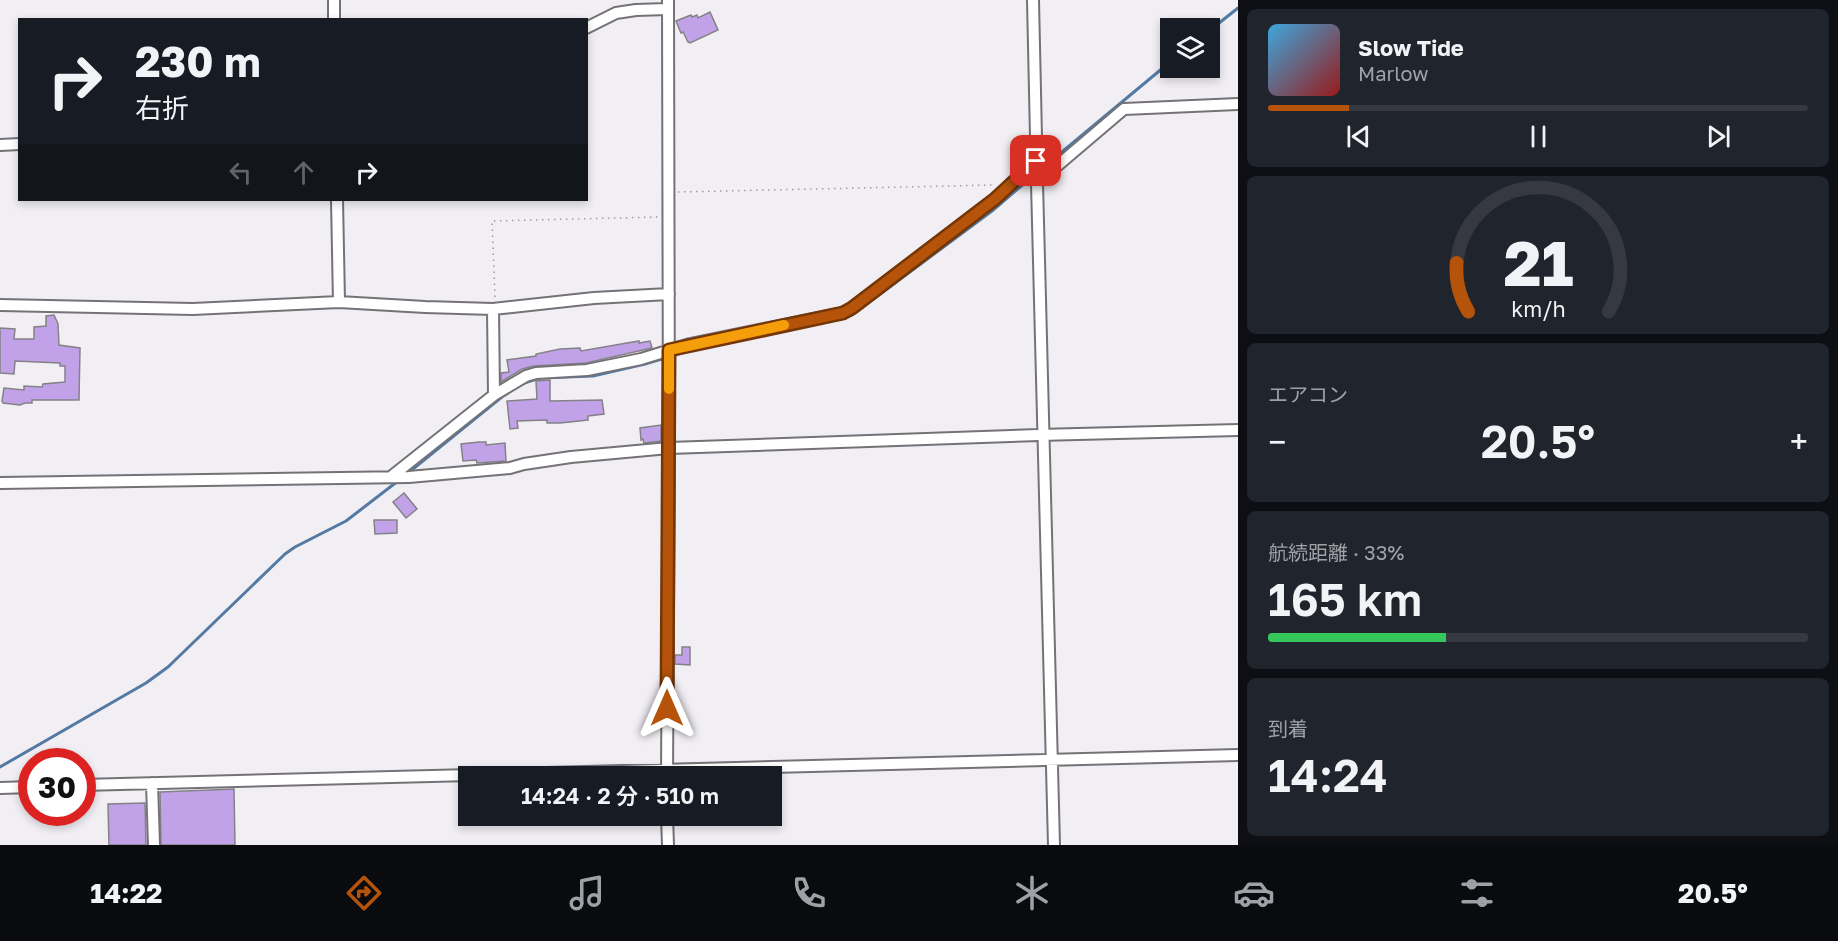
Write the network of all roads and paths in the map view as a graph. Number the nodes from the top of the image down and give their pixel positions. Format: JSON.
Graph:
{"nodes":[{"id":1,"x":334,"y":0,"type":"edge"},
{"id":2,"x":1033,"y":0,"type":"edge"},
{"id":3,"x":668,"y":5,"type":"edge"},
{"id":4,"x":334,"y":18,"type":"edge"},
{"id":5,"x":588,"y":27,"type":"edge"},
{"id":6,"x":1238,"y":104,"type":"edge"},
{"id":7,"x":18,"y":144,"type":"edge"},
{"id":8,"x":0,"y":145,"type":"edge"},
{"id":9,"x":1036,"y":173,"type":"junction"},
{"id":10,"x":1010,"y":185,"type":"junction"},
{"id":11,"x":668,"y":193,"type":"junction"},
{"id":12,"x":337,"y":201,"type":"edge"},
{"id":13,"x":668,"y":216,"type":"junction"},
{"id":14,"x":669,"y":294,"type":"junction"},
{"id":15,"x":339,"y":302,"type":"junction"},
{"id":16,"x":0,"y":305,"type":"edge"},
{"id":17,"x":493,"y":309,"type":"junction"},
{"id":18,"x":669,"y":355,"type":"junction"},
{"id":19,"x":494,"y":395,"type":"junction"},
{"id":20,"x":1238,"y":430,"type":"edge"},
{"id":21,"x":1043,"y":435,"type":"junction"},
{"id":22,"x":669,"y":448,"type":"junction"},
{"id":23,"x":400,"y":477,"type":"junction"},
{"id":24,"x":0,"y":483,"type":"edge"},
{"id":25,"x":1238,"y":755,"type":"edge"},
{"id":26,"x":1052,"y":760,"type":"junction"},
{"id":27,"x":667,"y":766,"type":"edge"},
{"id":28,"x":782,"y":770,"type":"edge"},
{"id":29,"x":458,"y":778,"type":"edge"},
{"id":30,"x":152,"y":783,"type":"junction"},
{"id":31,"x":96,"y":785,"type":"edge"},
{"id":32,"x":18,"y":787,"type":"edge"},
{"id":33,"x":0,"y":788,"type":"edge"},
{"id":34,"x":667,"y":826,"type":"edge"},
{"id":35,"x":154,"y":845,"type":"edge"},
{"id":36,"x":668,"y":845,"type":"edge"},
{"id":37,"x":1053,"y":845,"type":"edge"}],
"edges":[{"from":1,"to":4,"type":"street"},
{"from":2,"to":9,"type":"street"},
{"from":3,"to":5,"type":"street"},
{"from":3,"to":11,"type":"street"},
{"from":6,"to":9,"type":"street"},
{"from":7,"to":8,"type":"street"},
{"from":9,"to":10,"type":"street"},
{"from":9,"to":21,"type":"street"},
{"from":10,"to":11,"type":"path"},
{"from":10,"to":18,"type":"street"},
{"from":11,"to":13,"type":"street"},
{"from":12,"to":15,"type":"street"},
{"from":13,"to":14,"type":"street"},
{"from":13,"to":17,"type":"path"},
{"from":14,"to":17,"type":"street"},
{"from":14,"to":18,"type":"street"},
{"from":15,"to":16,"type":"street"},
{"from":15,"to":17,"type":"street"},
{"from":17,"to":19,"type":"street"},
{"from":18,"to":19,"type":"street"},
{"from":18,"to":22,"type":"street"},
{"from":19,"to":23,"type":"street"},
{"from":20,"to":21,"type":"street"},
{"from":21,"to":22,"type":"street"},
{"from":21,"to":26,"type":"street"},
{"from":22,"to":23,"type":"street"},
{"from":22,"to":27,"type":"street"},
{"from":23,"to":24,"type":"street"},
{"from":25,"to":26,"type":"street"},
{"from":26,"to":28,"type":"street"},
{"from":26,"to":37,"type":"street"},
{"from":29,"to":30,"type":"street"},
{"from":30,"to":31,"type":"street"},
{"from":30,"to":35,"type":"street"},
{"from":32,"to":33,"type":"street"},
{"from":34,"to":36,"type":"street"}]}
